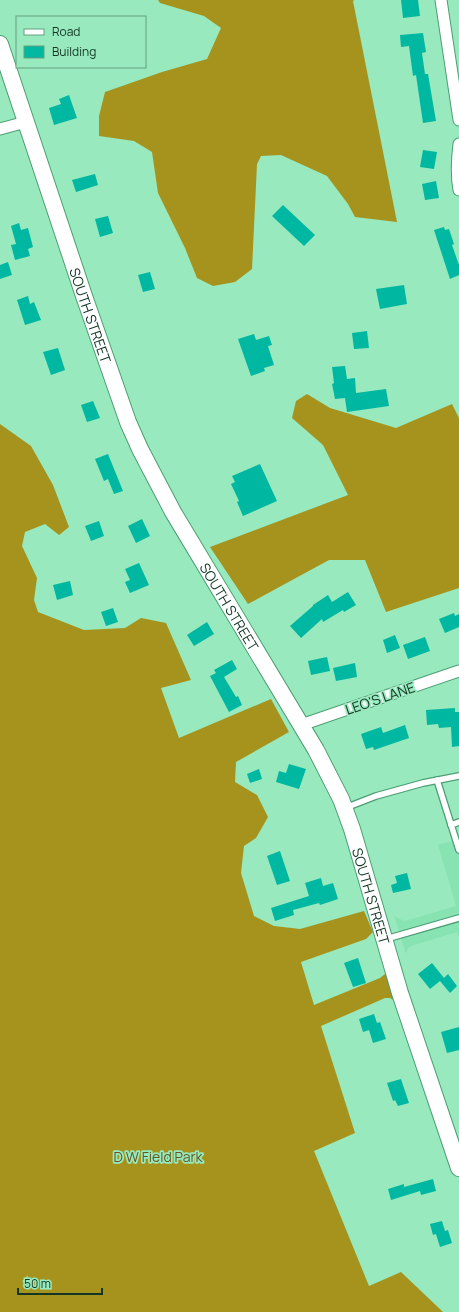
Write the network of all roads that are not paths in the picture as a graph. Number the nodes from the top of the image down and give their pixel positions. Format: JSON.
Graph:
{"nodes":[{"id":1,"x":440,"y":0,"type":"edge"},
{"id":2,"x":0,"y":44,"type":"edge"},
{"id":3,"x":459,"y":120,"type":"edge"},
{"id":4,"x":26,"y":122,"type":"junction"},
{"id":5,"x":0,"y":129,"type":"edge"},
{"id":6,"x":459,"y":144,"type":"edge"},
{"id":7,"x":459,"y":190,"type":"edge"},
{"id":8,"x":459,"y":671,"type":"edge"},
{"id":9,"x":301,"y":725,"type":"junction"},
{"id":10,"x":459,"y":776,"type":"edge"},
{"id":11,"x":437,"y":780,"type":"junction"},
{"id":12,"x":345,"y":808,"type":"junction"},
{"id":13,"x":459,"y":822,"type":"edge"},
{"id":14,"x":450,"y":825,"type":"junction"},
{"id":15,"x":459,"y":850,"type":"edge"},
{"id":16,"x":459,"y":918,"type":"edge"},
{"id":17,"x":384,"y":939,"type":"junction"},
{"id":18,"x":459,"y":1168,"type":"edge"}],
"edges":[{"from":1,"to":3,"type":"street"},
{"from":2,"to":4,"type":"street","name":"SOUTH STREET"},
{"from":4,"to":5,"type":"street"},
{"from":4,"to":9,"type":"street","name":"SOUTH STREET"},
{"from":6,"to":7,"type":"street"},
{"from":8,"to":9,"type":"street","name":"LEO'S LANE"},
{"from":9,"to":12,"type":"street","name":"SOUTH STREET"},
{"from":10,"to":11,"type":"lane"},
{"from":11,"to":12,"type":"lane"},
{"from":11,"to":14,"type":"lane"},
{"from":12,"to":17,"type":"street","name":"SOUTH STREET"},
{"from":13,"to":14,"type":"lane"},
{"from":14,"to":15,"type":"lane"},
{"from":16,"to":17,"type":"lane"},
{"from":17,"to":18,"type":"street","name":"SOUTH STREET"}]}
